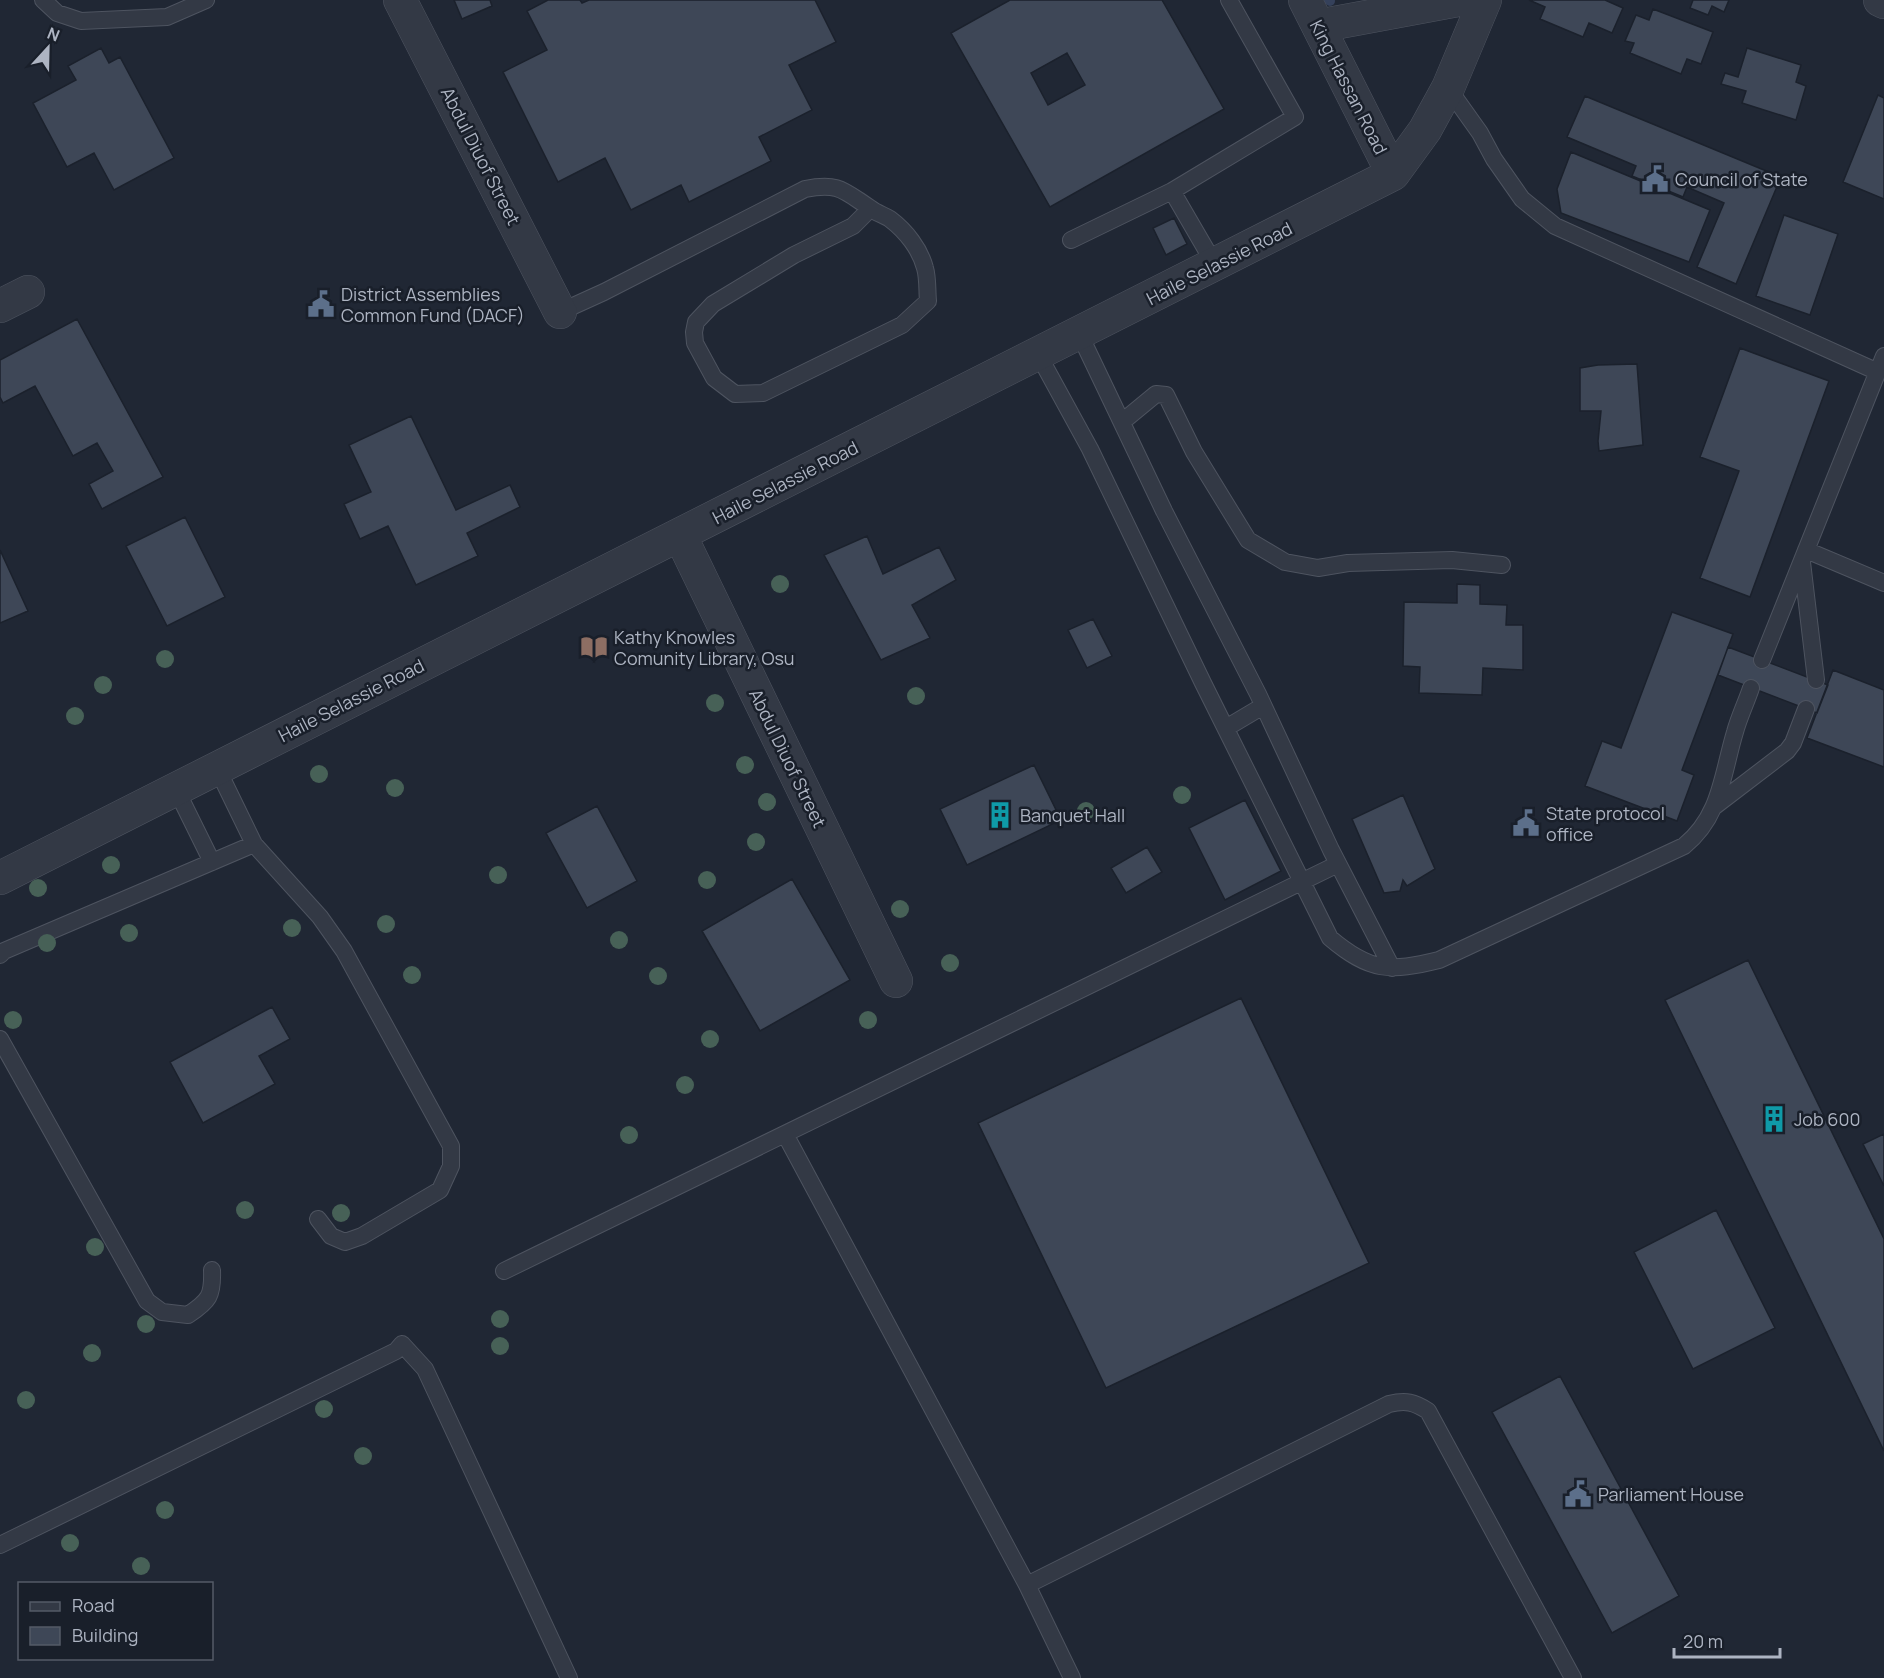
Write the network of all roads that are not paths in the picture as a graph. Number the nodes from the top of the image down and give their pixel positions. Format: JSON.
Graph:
{"nodes":[{"id":1,"x":43,"y":0,"type":"edge"},
{"id":2,"x":206,"y":0,"type":"edge"},
{"id":3,"x":400,"y":0,"type":"edge"},
{"id":4,"x":1229,"y":0,"type":"edge"},
{"id":5,"x":1458,"y":0,"type":"edge"},
{"id":6,"x":1485,"y":0,"type":"edge"},
{"id":7,"x":1312,"y":13,"type":"edge"},
{"id":8,"x":1448,"y":88,"type":"junction"},
{"id":9,"x":1393,"y":174,"type":"junction"},
{"id":10,"x":1172,"y":191,"type":"junction"},
{"id":11,"x":870,"y":209,"type":"junction"},
{"id":12,"x":1071,"y":240,"type":"dead end"},
{"id":13,"x":1215,"y":265,"type":"junction"},
{"id":14,"x":560,"y":312,"type":"joint"},
{"id":15,"x":1079,"y":333,"type":"junction"},
{"id":16,"x":1038,"y":354,"type":"junction"},
{"id":17,"x":1881,"y":364,"type":"edge"},
{"id":18,"x":1122,"y":422,"type":"junction"},
{"id":19,"x":680,"y":535,"type":"junction"},
{"id":20,"x":1804,"y":555,"type":"junction"},
{"id":21,"x":1502,"y":565,"type":"dead end"},
{"id":22,"x":1884,"y":583,"type":"edge"},
{"id":23,"x":1762,"y":660,"type":"dead end"},
{"id":24,"x":1816,"y":680,"type":"dead end"},
{"id":25,"x":1751,"y":688,"type":"dead end"},
{"id":26,"x":1263,"y":706,"type":"junction"},
{"id":27,"x":1806,"y":709,"type":"dead end"},
{"id":28,"x":1226,"y":728,"type":"junction"},
{"id":29,"x":217,"y":768,"type":"junction"},
{"id":30,"x":176,"y":789,"type":"junction"},
{"id":31,"x":1715,"y":806,"type":"junction"},
{"id":32,"x":254,"y":844,"type":"junction"},
{"id":33,"x":212,"y":862,"type":"junction"},
{"id":34,"x":1338,"y":864,"type":"junction"},
{"id":35,"x":0,"y":878,"type":"edge"},
{"id":36,"x":1301,"y":882,"type":"junction"},
{"id":37,"x":0,"y":955,"type":"edge"},
{"id":38,"x":1392,"y":968,"type":"junction"},
{"id":39,"x":896,"y":981,"type":"dead end"},
{"id":40,"x":0,"y":1039,"type":"edge"},
{"id":41,"x":784,"y":1134,"type":"junction"},
{"id":42,"x":318,"y":1219,"type":"dead end"},
{"id":43,"x":212,"y":1270,"type":"dead end"},
{"id":44,"x":504,"y":1271,"type":"dead end"},
{"id":45,"x":0,"y":1545,"type":"edge"},
{"id":46,"x":1027,"y":1585,"type":"junction"},
{"id":47,"x":568,"y":1678,"type":"edge"},
{"id":48,"x":1072,"y":1678,"type":"edge"},
{"id":49,"x":1573,"y":1678,"type":"edge"}],
"edges":[{"from":1,"to":2,"type":"lane"},
{"from":3,"to":14,"type":"street","name":"Abdul Diuof Street"},
{"from":4,"to":10,"type":"lane"},
{"from":5,"to":7,"type":"street"},
{"from":6,"to":8,"type":"street","name":"Haile Selassie Road"},
{"from":7,"to":9,"type":"street","name":"King Hassan Road"},
{"from":8,"to":9,"type":"street","name":"Haile Selassie Road"},
{"from":8,"to":17,"type":"lane"},
{"from":9,"to":13,"type":"street","name":"Haile Selassie Road"},
{"from":10,"to":12,"type":"lane"},
{"from":10,"to":13,"type":"lane"},
{"from":11,"to":11,"type":"lane"},
{"from":11,"to":14,"type":"lane"},
{"from":13,"to":15,"type":"street","name":"Haile Selassie Road"},
{"from":15,"to":16,"type":"street","name":"Haile Selassie Road"},
{"from":15,"to":18,"type":"lane"},
{"from":16,"to":19,"type":"street","name":"Haile Selassie Road"},
{"from":16,"to":28,"type":"lane"},
{"from":17,"to":20,"type":"lane"},
{"from":18,"to":21,"type":"lane"},
{"from":18,"to":26,"type":"lane"},
{"from":19,"to":29,"type":"street","name":"Haile Selassie Road"},
{"from":19,"to":39,"type":"street","name":"Abdul Diuof Street"},
{"from":20,"to":22,"type":"lane"},
{"from":20,"to":23,"type":"lane"},
{"from":20,"to":24,"type":"lane"},
{"from":25,"to":31,"type":"lane"},
{"from":26,"to":28,"type":"lane"},
{"from":26,"to":34,"type":"lane"},
{"from":27,"to":31,"type":"lane"},
{"from":28,"to":36,"type":"lane"},
{"from":29,"to":30,"type":"street","name":"Haile Selassie Road"},
{"from":29,"to":32,"type":"lane"},
{"from":30,"to":33,"type":"lane"},
{"from":30,"to":35,"type":"street","name":"Haile Selassie Road"},
{"from":31,"to":38,"type":"lane"},
{"from":32,"to":33,"type":"lane"},
{"from":32,"to":42,"type":"lane"},
{"from":33,"to":37,"type":"lane"},
{"from":34,"to":36,"type":"lane"},
{"from":34,"to":38,"type":"lane"},
{"from":36,"to":38,"type":"lane"},
{"from":36,"to":41,"type":"lane"},
{"from":40,"to":43,"type":"lane"},
{"from":41,"to":44,"type":"lane"},
{"from":41,"to":46,"type":"lane"},
{"from":45,"to":47,"type":"lane"},
{"from":46,"to":48,"type":"lane"},
{"from":46,"to":49,"type":"lane"}]}
